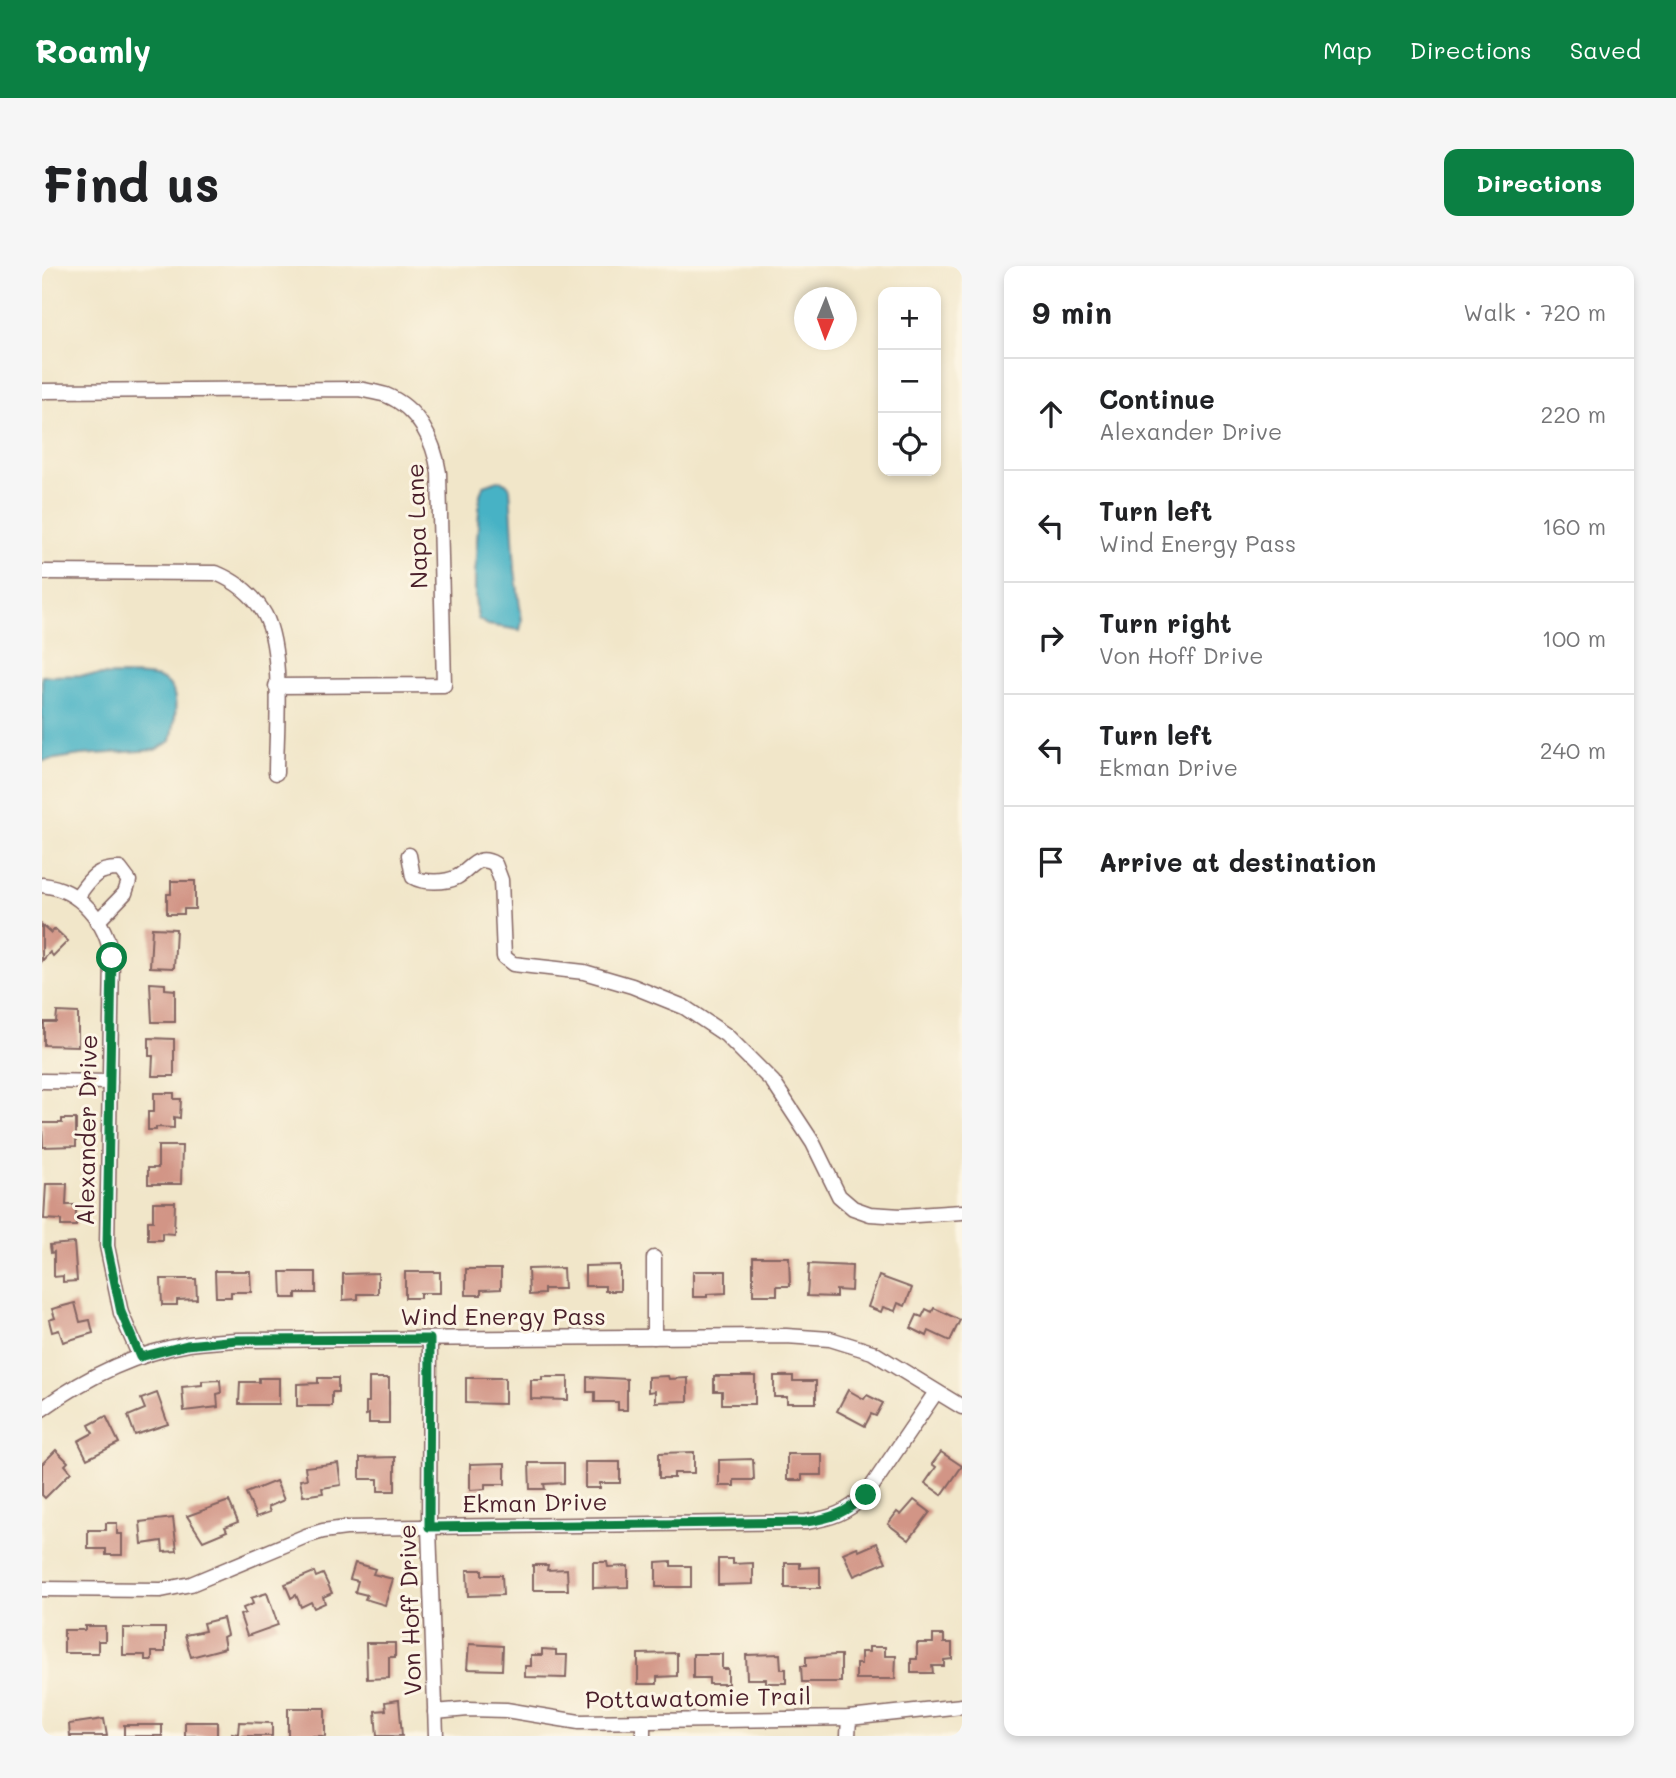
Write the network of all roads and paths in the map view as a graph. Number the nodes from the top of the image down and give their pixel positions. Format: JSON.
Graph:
{"nodes":[{"id":1,"x":42,"y":391,"type":"edge"},
{"id":2,"x":42,"y":572,"type":"edge"},
{"id":3,"x":276,"y":686,"type":"junction"},
{"id":4,"x":276,"y":773,"type":"dead end"},
{"id":5,"x":409,"y":855,"type":"dead end"},
{"id":6,"x":42,"y":885,"type":"edge"},
{"id":7,"x":82,"y":901,"type":"junction"},
{"id":8,"x":97,"y":922,"type":"junction"},
{"id":9,"x":42,"y":1081,"type":"edge"},
{"id":10,"x":110,"y":1082,"type":"junction"},
{"id":11,"x":962,"y":1212,"type":"edge"},
{"id":12,"x":654,"y":1258,"type":"dead end"},
{"id":13,"x":654,"y":1337,"type":"junction"},
{"id":14,"x":430,"y":1339,"type":"junction"},
{"id":15,"x":140,"y":1357,"type":"junction"},
{"id":16,"x":936,"y":1392,"type":"junction"},
{"id":17,"x":962,"y":1407,"type":"edge"},
{"id":18,"x":42,"y":1409,"type":"edge"},
{"id":19,"x":429,"y":1527,"type":"junction"},
{"id":20,"x":42,"y":1588,"type":"edge"},
{"id":21,"x":962,"y":1706,"type":"edge"},
{"id":22,"x":435,"y":1712,"type":"junction"},
{"id":23,"x":849,"y":1718,"type":"junction"},
{"id":24,"x":643,"y":1728,"type":"edge"},
{"id":25,"x":436,"y":1736,"type":"edge"},
{"id":26,"x":848,"y":1736,"type":"edge"}],
"edges":[{"from":1,"to":3,"type":"street","name":"Napa Lane"},
{"from":2,"to":3,"type":"street"},
{"from":3,"to":4,"type":"street"},
{"from":5,"to":11,"type":"street"},
{"from":6,"to":7,"type":"street"},
{"from":7,"to":8,"type":"street","name":"Alexander Drive"},
{"from":7,"to":8,"type":"street"},
{"from":8,"to":10,"type":"street","name":"Alexander Drive"},
{"from":9,"to":10,"type":"street"},
{"from":10,"to":15,"type":"street","name":"Alexander Drive"},
{"from":12,"to":13,"type":"street"},
{"from":13,"to":14,"type":"street","name":"Wind Energy Pass"},
{"from":13,"to":16,"type":"street","name":"Wind Energy Pass"},
{"from":14,"to":15,"type":"street","name":"Wind Energy Pass"},
{"from":14,"to":19,"type":"street","name":"Von Hoff Drive"},
{"from":15,"to":18,"type":"street","name":"Wind Energy Pass"},
{"from":16,"to":17,"type":"street","name":"Wind Energy Pass"},
{"from":16,"to":19,"type":"street","name":"Ekman Drive"},
{"from":19,"to":20,"type":"street","name":"Ekman Drive"},
{"from":19,"to":22,"type":"street","name":"Von Hoff Drive"},
{"from":21,"to":23,"type":"street","name":"Pottawatomie Trail"},
{"from":22,"to":24,"type":"street","name":"Pottawatomie Trail"},
{"from":22,"to":25,"type":"street","name":"Von Hoff Drive"},
{"from":23,"to":24,"type":"street","name":"Pottawatomie Trail"},
{"from":23,"to":26,"type":"street"}]}
